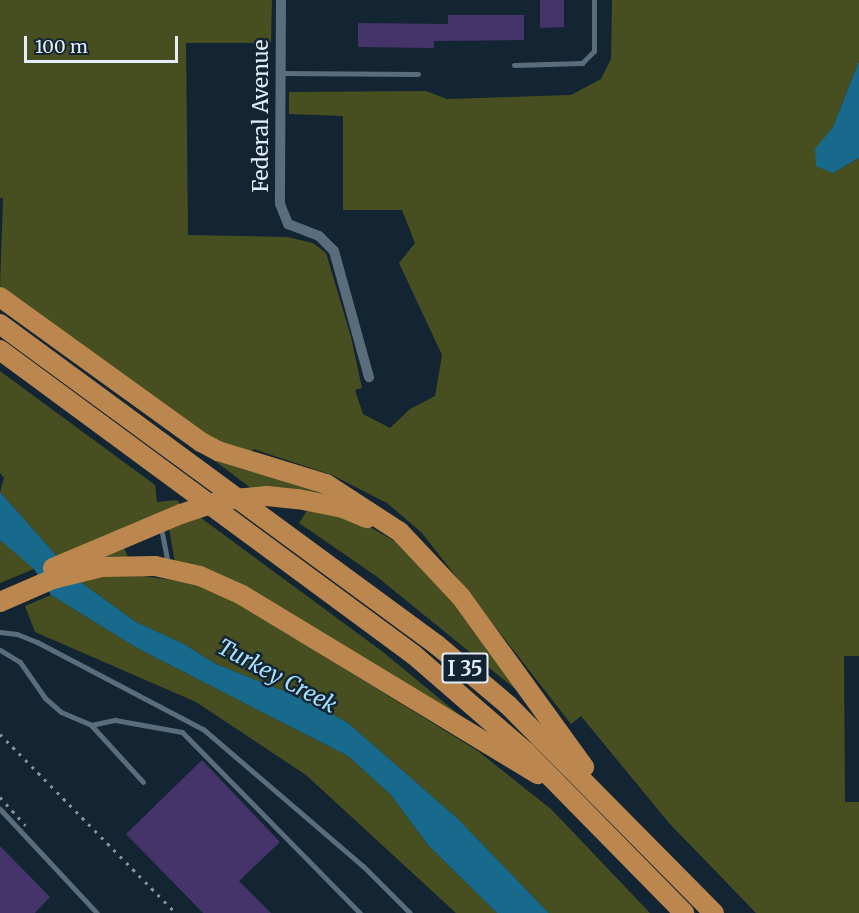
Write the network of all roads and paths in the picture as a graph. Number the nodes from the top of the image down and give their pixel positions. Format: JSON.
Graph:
{"nodes":[{"id":1,"x":281,"y":0,"type":"edge"},
{"id":2,"x":594,"y":0,"type":"edge"},
{"id":3,"x":514,"y":65,"type":"dead end"},
{"id":4,"x":279,"y":74,"type":"junction"},
{"id":5,"x":418,"y":74,"type":"dead end"},
{"id":6,"x":0,"y":297,"type":"edge"},
{"id":7,"x":0,"y":324,"type":"edge"},
{"id":8,"x":0,"y":350,"type":"edge"},
{"id":9,"x":369,"y":377,"type":"dead end"},
{"id":10,"x":160,"y":522,"type":"junction"},
{"id":11,"x":400,"y":532,"type":"junction"},
{"id":12,"x":169,"y":568,"type":"junction"},
{"id":13,"x":0,"y":590,"type":"edge"},
{"id":14,"x":0,"y":602,"type":"edge"},
{"id":15,"x":0,"y":632,"type":"edge"},
{"id":16,"x":0,"y":650,"type":"edge"},
{"id":17,"x":91,"y":725,"type":"junction"},
{"id":18,"x":143,"y":782,"type":"dead end"},
{"id":19,"x":566,"y":791,"type":"junction"},
{"id":20,"x":611,"y":806,"type":"junction"},
{"id":21,"x":0,"y":809,"type":"edge"},
{"id":22,"x":97,"y":913,"type":"edge"},
{"id":23,"x":360,"y":913,"type":"edge"},
{"id":24,"x":410,"y":913,"type":"edge"},
{"id":25,"x":684,"y":913,"type":"edge"},
{"id":26,"x":714,"y":913,"type":"edge"}],
"edges":[{"from":1,"to":4,"type":"street","name":"Federal Avenue"},
{"from":2,"to":3,"type":"lane"},
{"from":4,"to":5,"type":"lane"},
{"from":4,"to":9,"type":"street","name":"Federal Avenue"},
{"from":6,"to":11,"type":"highway"},
{"from":7,"to":20,"type":"highway","number":"I 35"},
{"from":8,"to":19,"type":"highway","number":"I 35"},
{"from":10,"to":11,"type":"highway"},
{"from":10,"to":12,"type":"lane"},
{"from":10,"to":13,"type":"highway"},
{"from":11,"to":20,"type":"highway"},
{"from":12,"to":14,"type":"highway"},
{"from":12,"to":19,"type":"highway"},
{"from":15,"to":24,"type":"lane"},
{"from":16,"to":17,"type":"lane"},
{"from":17,"to":18,"type":"lane"},
{"from":17,"to":23,"type":"lane"},
{"from":19,"to":25,"type":"highway","number":"I 35"},
{"from":20,"to":26,"type":"highway","number":"I 35"},
{"from":21,"to":22,"type":"lane"}]}
